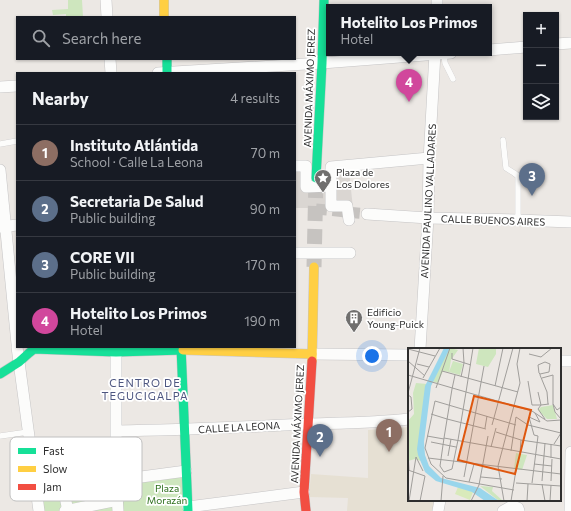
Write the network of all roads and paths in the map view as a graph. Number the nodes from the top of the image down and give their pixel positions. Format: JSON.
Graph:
{"nodes":[{"id":1,"x":106,"y":0,"type":"edge"},
{"id":2,"x":164,"y":0,"type":"edge"},
{"id":3,"x":324,"y":0,"type":"edge"},
{"id":4,"x":107,"y":16,"type":"edge"},
{"id":5,"x":164,"y":16,"type":"edge"},
{"id":6,"x":571,"y":43,"type":"edge"},
{"id":7,"x":559,"y":44,"type":"edge"},
{"id":8,"x":523,"y":46,"type":"edge"},
{"id":9,"x":492,"y":50,"type":"edge"},
{"id":10,"x":415,"y":56,"type":"edge"},
{"id":11,"x":442,"y":56,"type":"edge"},
{"id":12,"x":443,"y":56,"type":"edge"},
{"id":13,"x":110,"y":60,"type":"edge"},
{"id":14,"x":167,"y":60,"type":"edge"},
{"id":15,"x":322,"y":63,"type":"junction"},
{"id":16,"x":242,"y":71,"type":"edge"},
{"id":17,"x":111,"y":72,"type":"edge"},
{"id":18,"x":164,"y":72,"type":"edge"},
{"id":19,"x":203,"y":72,"type":"edge"},
{"id":20,"x":453,"y":78,"type":"dead end"},
{"id":21,"x":16,"y":86,"type":"edge"},
{"id":22,"x":0,"y":87,"type":"edge"},
{"id":23,"x":503,"y":140,"type":"dead end"},
{"id":24,"x":16,"y":141,"type":"edge"},
{"id":25,"x":0,"y":144,"type":"edge"},
{"id":26,"x":429,"y":158,"type":"junction"},
{"id":27,"x":296,"y":166,"type":"edge"},
{"id":28,"x":0,"y":170,"type":"edge"},
{"id":29,"x":316,"y":178,"type":"tunnel mouth"},
{"id":30,"x":331,"y":186,"type":"junction"},
{"id":31,"x":367,"y":214,"type":"tunnel mouth"},
{"id":32,"x":428,"y":218,"type":"junction"},
{"id":33,"x":349,"y":220,"type":"dead end"},
{"id":34,"x":518,"y":220,"type":"junction"},
{"id":35,"x":571,"y":222,"type":"edge"},
{"id":36,"x":16,"y":225,"type":"edge"},
{"id":37,"x":2,"y":227,"type":"edge"},
{"id":38,"x":296,"y":253,"type":"edge"},
{"id":39,"x":350,"y":253,"type":"dead end"},
{"id":40,"x":314,"y":267,"type":"tunnel mouth"},
{"id":41,"x":16,"y":336,"type":"edge"},
{"id":42,"x":17,"y":348,"type":"edge"},
{"id":43,"x":420,"y":348,"type":"edge"},
{"id":44,"x":116,"y":349,"type":"edge"},
{"id":45,"x":181,"y":349,"type":"edge"},
{"id":46,"x":312,"y":354,"type":"junction"},
{"id":47,"x":408,"y":355,"type":"edge"},
{"id":48,"x":19,"y":363,"type":"junction"},
{"id":49,"x":0,"y":374,"type":"edge"},
{"id":50,"x":408,"y":419,"type":"edge"},
{"id":51,"x":308,"y":424,"type":"junction"},
{"id":52,"x":184,"y":429,"type":"junction"},
{"id":53,"x":117,"y":431,"type":"junction"},
{"id":54,"x":28,"y":432,"type":"junction"},
{"id":55,"x":0,"y":436,"type":"edge"},
{"id":56,"x":29,"y":437,"type":"edge"},
{"id":57,"x":117,"y":437,"type":"edge"},
{"id":58,"x":571,"y":452,"type":"edge"},
{"id":59,"x":186,"y":471,"type":"junction"},
{"id":60,"x":142,"y":477,"type":"edge"},
{"id":61,"x":304,"y":492,"type":"junction"},
{"id":62,"x":38,"y":501,"type":"edge"},
{"id":63,"x":65,"y":501,"type":"edge"},
{"id":64,"x":440,"y":501,"type":"edge"},
{"id":65,"x":118,"y":506,"type":"edge"},
{"id":66,"x":188,"y":509,"type":"edge"},
{"id":67,"x":39,"y":511,"type":"edge"},
{"id":68,"x":67,"y":511,"type":"edge"},
{"id":69,"x":306,"y":511,"type":"edge"},
{"id":70,"x":438,"y":511,"type":"edge"},
{"id":71,"x":503,"y":511,"type":"edge"},
{"id":72,"x":518,"y":511,"type":"edge"},
{"id":73,"x":570,"y":511,"type":"edge"}],
"edges":[{"from":1,"to":4,"type":"street"},
{"from":2,"to":5,"type":"main road"},
{"from":3,"to":15,"type":"main road","name":"AVENIDA MÁXIMO JEREZ"},
{"from":6,"to":7,"type":"street"},
{"from":8,"to":9,"type":"street"},
{"from":10,"to":15,"type":"street"},
{"from":11,"to":26,"type":"street","name":"AVENIDA PAULINO VALLADARES"},
{"from":12,"to":20,"type":"lane"},
{"from":13,"to":17,"type":"street"},
{"from":14,"to":18,"type":"main road"},
{"from":15,"to":16,"type":"street"},
{"from":15,"to":29,"type":"main road","name":"AVENIDA MÁXIMO JEREZ"},
{"from":16,"to":19,"type":"street"},
{"from":21,"to":22,"type":"street"},
{"from":23,"to":34,"type":"lane"},
{"from":24,"to":25,"type":"lane"},
{"from":26,"to":30,"type":"street"},
{"from":26,"to":32,"type":"street","name":"AVENIDA PAULINO VALLADARES"},
{"from":27,"to":30,"type":"street"},
{"from":28,"to":37,"type":"street"},
{"from":30,"to":33,"type":"street"},
{"from":31,"to":32,"type":"street","name":"CALLE BUENOS AIRES"},
{"from":32,"to":34,"type":"street","name":"CALLE BUENOS AIRES"},
{"from":32,"to":43,"type":"street","name":"AVENIDA PAULINO VALLADARES"},
{"from":34,"to":35,"type":"street","name":"CALLE BUENOS AIRES"},
{"from":36,"to":37,"type":"street"},
{"from":37,"to":41,"type":"street"},
{"from":38,"to":39,"type":"street"},
{"from":40,"to":46,"type":"main road","name":"AVENIDA MÁXIMO JEREZ"},
{"from":42,"to":48,"type":"street"},
{"from":44,"to":45,"type":"main road"},
{"from":44,"to":48,"type":"main road"},
{"from":44,"to":53,"type":"street"},
{"from":45,"to":46,"type":"main road"},
{"from":45,"to":52,"type":"main road"},
{"from":46,"to":47,"type":"street"},
{"from":46,"to":51,"type":"main road","name":"AVENIDA MÁXIMO JEREZ"},
{"from":48,"to":49,"type":"main road"},
{"from":48,"to":54,"type":"street"},
{"from":50,"to":51,"type":"street","name":"CALLE LA LEONA"},
{"from":51,"to":52,"type":"street","name":"CALLE LA LEONA"},
{"from":51,"to":61,"type":"main road","name":"AVENIDA MÁXIMO JEREZ"},
{"from":52,"to":53,"type":"street","name":"CALLE LA LEONA"},
{"from":52,"to":59,"type":"main road"},
{"from":53,"to":57,"type":"street"},
{"from":54,"to":55,"type":"lane"},
{"from":54,"to":56,"type":"street"},
{"from":58,"to":73,"type":"street"},
{"from":59,"to":60,"type":"street"},
{"from":59,"to":66,"type":"main road"},
{"from":61,"to":66,"type":"street"},
{"from":61,"to":69,"type":"main road","name":"AVENIDA MÁXIMO JEREZ"},
{"from":62,"to":67,"type":"street"},
{"from":63,"to":68,"type":"street"},
{"from":64,"to":70,"type":"street"},
{"from":65,"to":68,"type":"street"},
{"from":71,"to":72,"type":"street"}]}
